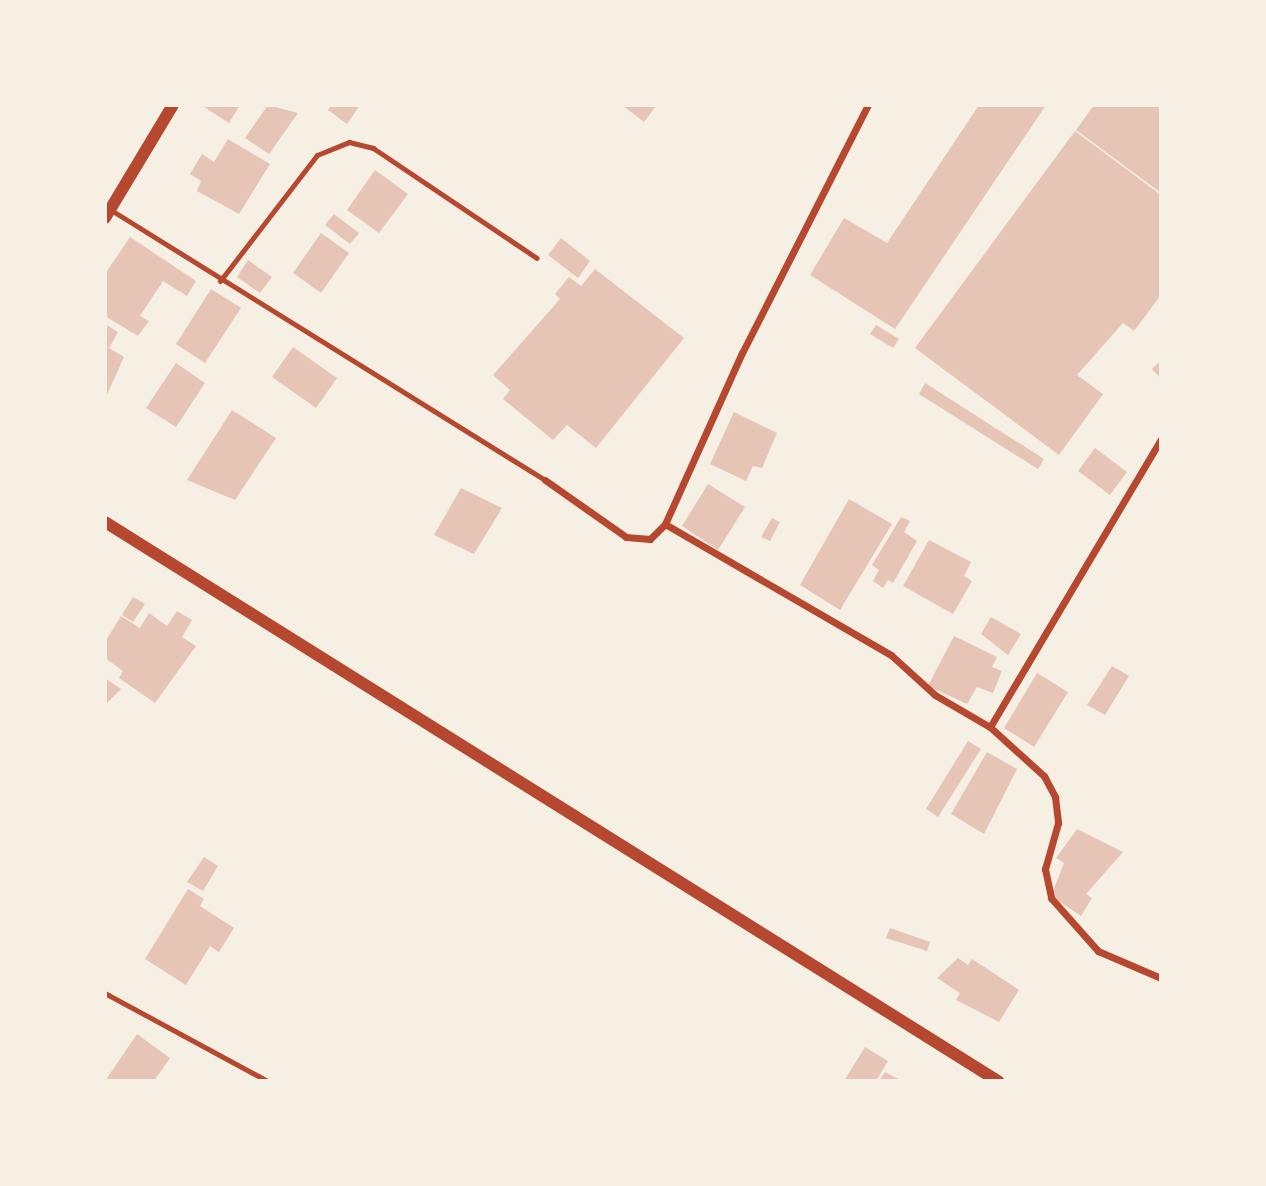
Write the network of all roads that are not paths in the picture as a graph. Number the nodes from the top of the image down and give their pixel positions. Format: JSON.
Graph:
{"nodes":[{"id":1,"x":173,"y":105,"type":"edge"},
{"id":2,"x":868,"y":105,"type":"edge"},
{"id":3,"x":108,"y":214,"type":"edge"},
{"id":4,"x":537,"y":258,"type":"dead end"},
{"id":5,"x":220,"y":281,"type":"junction"},
{"id":6,"x":1161,"y":439,"type":"edge"},
{"id":7,"x":545,"y":480,"type":"joint"},
{"id":8,"x":105,"y":522,"type":"edge"},
{"id":9,"x":665,"y":524,"type":"junction"},
{"id":10,"x":990,"y":727,"type":"junction"},
{"id":11,"x":1161,"y":978,"type":"edge"},
{"id":12,"x":998,"y":1081,"type":"edge"}],
"edges":[{"from":1,"to":3,"type":"street"},
{"from":2,"to":9,"type":"street"},
{"from":3,"to":5,"type":"lane"},
{"from":4,"to":5,"type":"lane"},
{"from":5,"to":7,"type":"lane"},
{"from":6,"to":10,"type":"street"},
{"from":7,"to":9,"type":"street"},
{"from":8,"to":12,"type":"street"},
{"from":9,"to":10,"type":"street"},
{"from":10,"to":11,"type":"street"}]}
